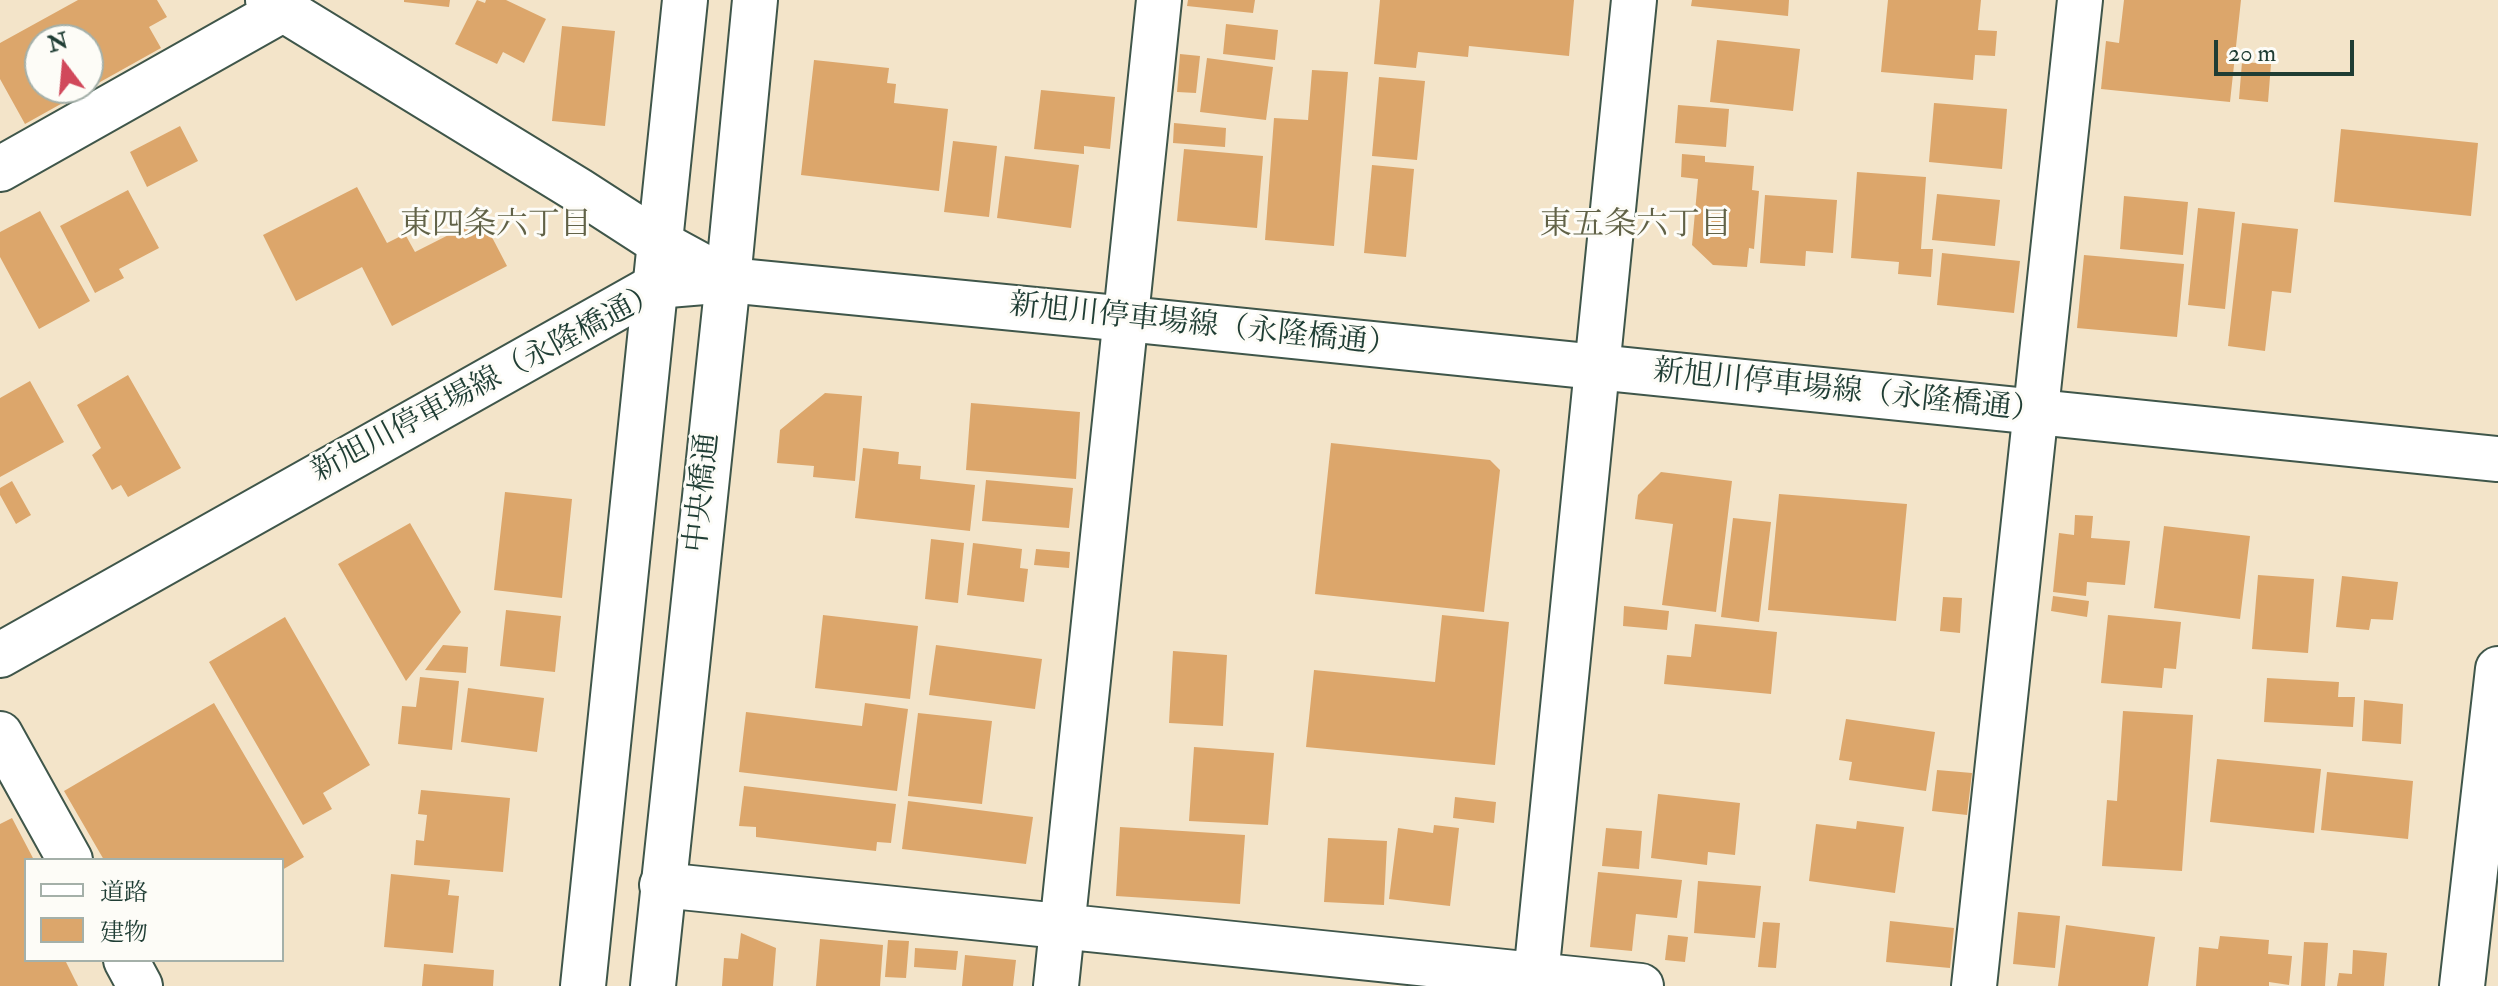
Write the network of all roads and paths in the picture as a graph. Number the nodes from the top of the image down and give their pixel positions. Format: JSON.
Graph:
{"nodes":[{"id":1,"x":685,"y":0,"type":"edge"},
{"id":2,"x":755,"y":0,"type":"edge"},
{"id":3,"x":1159,"y":0,"type":"edge"},
{"id":4,"x":1634,"y":0,"type":"edge"},
{"id":5,"x":2080,"y":0,"type":"edge"},
{"id":6,"x":278,"y":3,"type":"edge"},
{"id":7,"x":0,"y":169,"type":"edge"},
{"id":8,"x":660,"y":243,"type":"junction"},
{"id":9,"x":728,"y":280,"type":"junction"},
{"id":10,"x":656,"y":286,"type":"junction"},
{"id":11,"x":1127,"y":319,"type":"junction"},
{"id":12,"x":1599,"y":367,"type":"junction"},
{"id":13,"x":2034,"y":412,"type":"junction"},
{"id":14,"x":2498,"y":459,"type":"edge"},
{"id":15,"x":0,"y":655,"type":"edge"},
{"id":16,"x":2498,"y":669,"type":"edge"},
{"id":17,"x":0,"y":734,"type":"edge"},
{"id":18,"x":69,"y":858,"type":"edge"},
{"id":19,"x":662,"y":885,"type":"junction"},
{"id":20,"x":1062,"y":928,"type":"junction"},
{"id":21,"x":127,"y":962,"type":"edge"},
{"id":22,"x":1536,"y":981,"type":"edge"},
{"id":23,"x":140,"y":986,"type":"edge"},
{"id":24,"x":583,"y":986,"type":"edge"},
{"id":25,"x":653,"y":986,"type":"edge"},
{"id":26,"x":1056,"y":986,"type":"edge"},
{"id":27,"x":1641,"y":986,"type":"edge"},
{"id":28,"x":1974,"y":986,"type":"edge"},
{"id":29,"x":2462,"y":986,"type":"edge"}],
"edges":[{"from":1,"to":8,"type":"street"},
{"from":2,"to":9,"type":"street","name":"中央橋通"},
{"from":3,"to":11,"type":"street"},
{"from":4,"to":12,"type":"street"},
{"from":5,"to":13,"type":"street"},
{"from":6,"to":7,"type":"street"},
{"from":6,"to":8,"type":"street"},
{"from":8,"to":9,"type":"street"},
{"from":8,"to":10,"type":"street"},
{"from":9,"to":10,"type":"street","name":"新旭川停車場線（永隆橋通）"},
{"from":9,"to":11,"type":"street","name":"新旭川停車場線（永隆橋通）"},
{"from":9,"to":19,"type":"street","name":"中央橋通"},
{"from":10,"to":15,"type":"street","name":"新旭川停車場線（永隆橋通）"},
{"from":10,"to":24,"type":"street"},
{"from":11,"to":12,"type":"street","name":"新旭川停車場線（永隆橋通）"},
{"from":11,"to":20,"type":"street"},
{"from":12,"to":13,"type":"street","name":"新旭川停車場線（永隆橋通）"},
{"from":12,"to":22,"type":"street"},
{"from":13,"to":14,"type":"street","name":"新旭川停車場線（永隆橋通）"},
{"from":13,"to":28,"type":"street"},
{"from":16,"to":29,"type":"street"},
{"from":17,"to":18,"type":"street"},
{"from":19,"to":20,"type":"street"},
{"from":19,"to":25,"type":"street","name":"中央橋通"},
{"from":20,"to":22,"type":"street"},
{"from":20,"to":26,"type":"street"},
{"from":21,"to":23,"type":"street"},
{"from":22,"to":27,"type":"street"}]}
